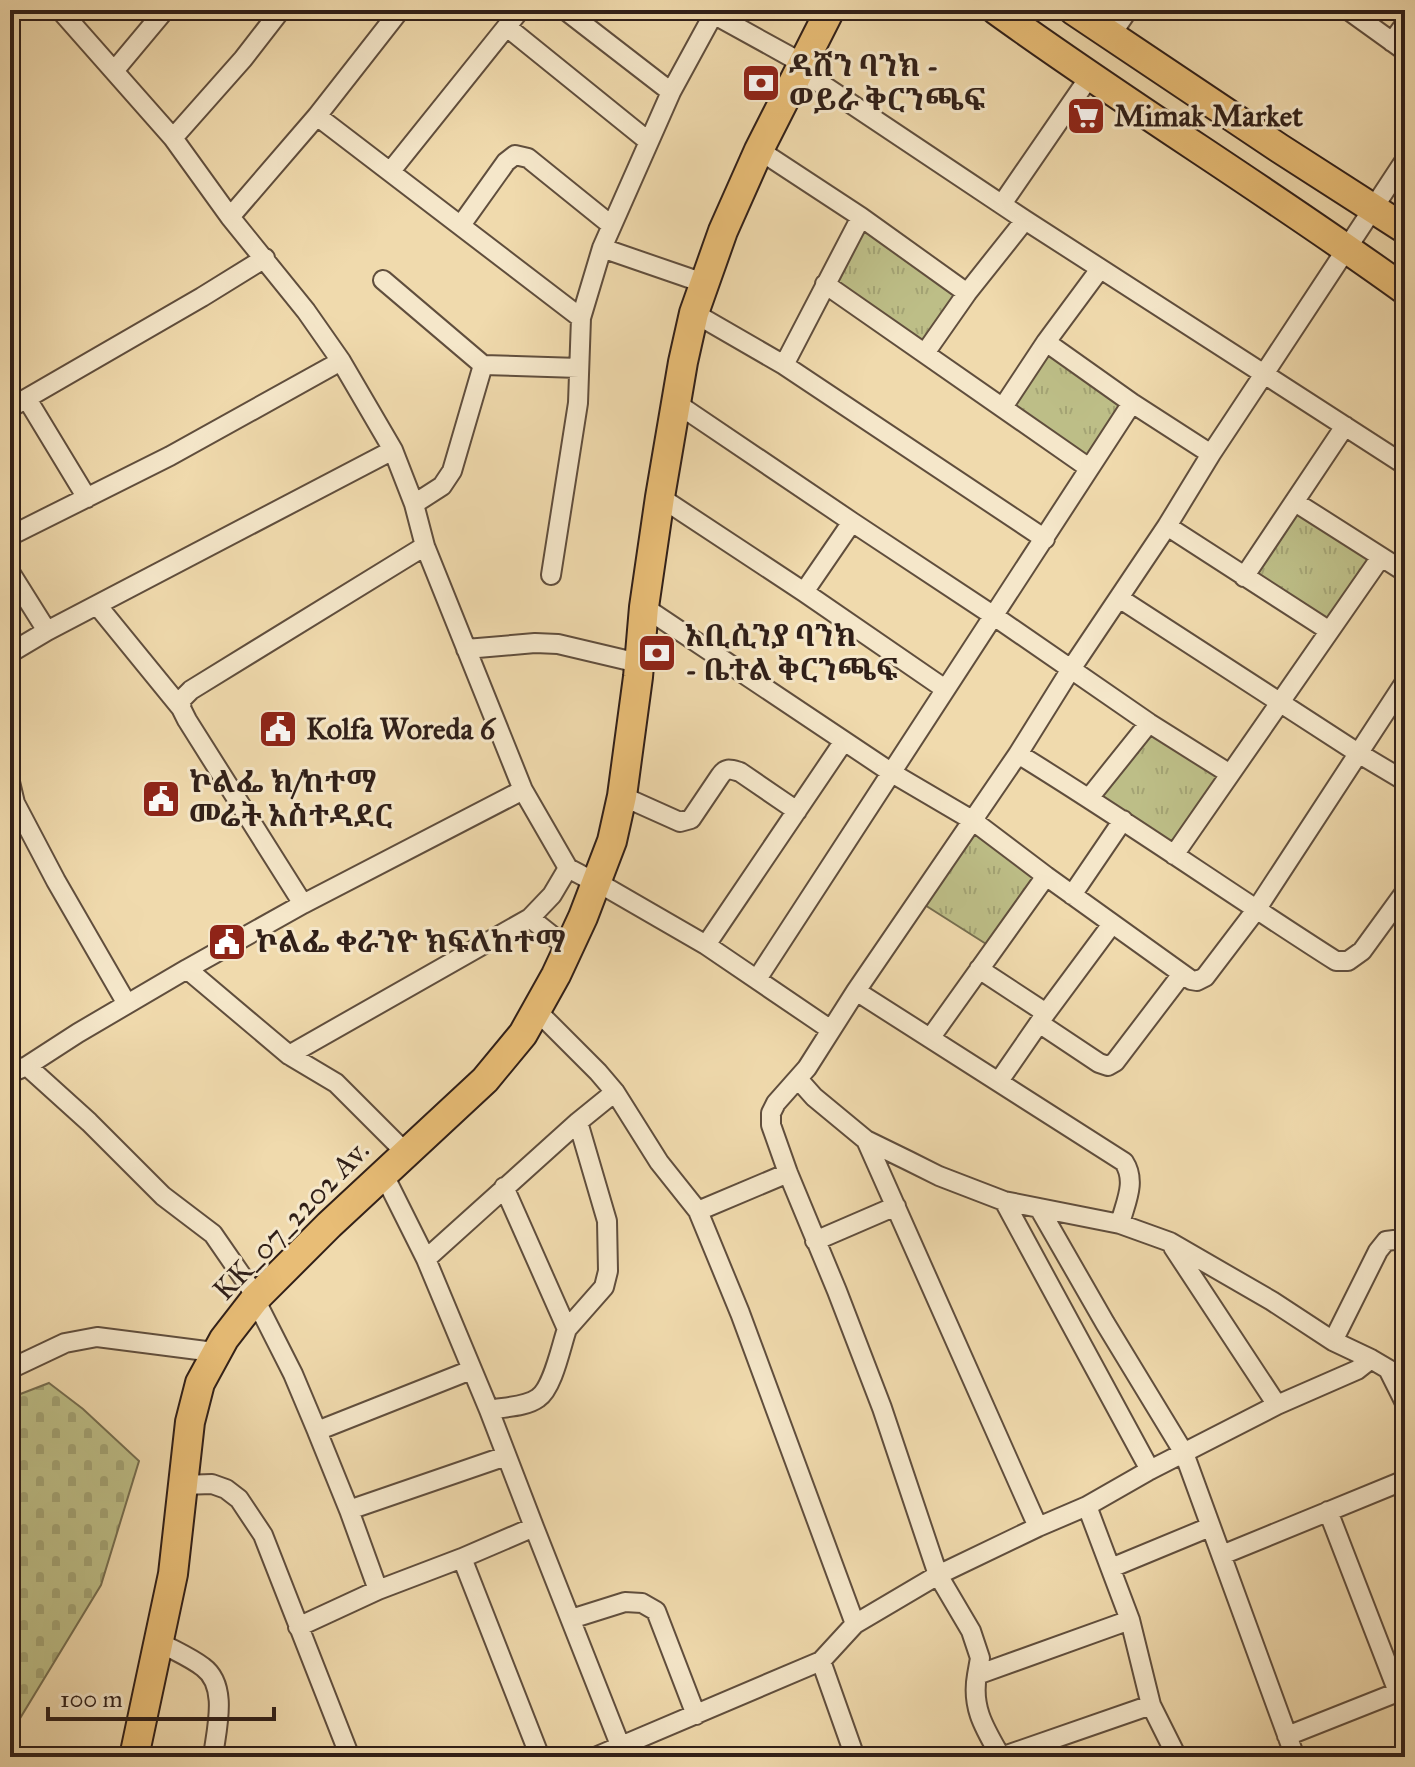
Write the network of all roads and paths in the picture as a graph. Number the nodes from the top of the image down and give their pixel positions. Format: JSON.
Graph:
{"nodes":[{"id":1,"x":60,"y":10,"type":"edge"},
{"id":2,"x":165,"y":10,"type":"edge"},
{"id":3,"x":281,"y":10,"type":"edge"},
{"id":4,"x":400,"y":10,"type":"edge"},
{"id":5,"x":520,"y":10,"type":"edge"},
{"id":6,"x":565,"y":10,"type":"edge"},
{"id":7,"x":814,"y":10,"type":"edge"},
{"id":8,"x":830,"y":10,"type":"edge"},
{"id":9,"x":996,"y":10,"type":"edge"},
{"id":10,"x":1073,"y":10,"type":"edge"},
{"id":11,"x":1128,"y":10,"type":"edge"},
{"id":12,"x":1348,"y":10,"type":"edge"},
{"id":13,"x":709,"y":13,"type":"edge"},
{"id":14,"x":1405,"y":24,"type":"edge"},
{"id":15,"x":507,"y":27,"type":"junction"},
{"id":16,"x":1111,"y":35,"type":"junction"},
{"id":17,"x":1399,"y":46,"type":"edge"},
{"id":18,"x":795,"y":63,"type":"junction"},
{"id":19,"x":114,"y":71,"type":"junction"},
{"id":20,"x":1090,"y":76,"type":"junction"},
{"id":21,"x":671,"y":92,"type":"junction"},
{"id":22,"x":317,"y":116,"type":"junction"},
{"id":23,"x":173,"y":138,"type":"junction"},
{"id":24,"x":648,"y":141,"type":"junction"},
{"id":25,"x":759,"y":150,"type":"junction"},
{"id":26,"x":1405,"y":160,"type":"edge"},
{"id":27,"x":390,"y":172,"type":"junction"},
{"id":28,"x":1002,"y":204,"type":"junction"},
{"id":29,"x":1372,"y":209,"type":"junction"},
{"id":30,"x":230,"y":217,"type":"junction"},
{"id":31,"x":861,"y":217,"type":"junction"},
{"id":32,"x":1025,"y":220,"type":"junction"},
{"id":33,"x":461,"y":225,"type":"junction"},
{"id":34,"x":611,"y":225,"type":"junction"},
{"id":35,"x":1405,"y":229,"type":"edge"},
{"id":36,"x":602,"y":248,"type":"junction"},
{"id":37,"x":1347,"y":248,"type":"junction"},
{"id":38,"x":265,"y":258,"type":"junction"},
{"id":39,"x":1100,"y":269,"type":"junction"},
{"id":40,"x":692,"y":279,"type":"junction"},
{"id":41,"x":383,"y":280,"type":"dead end"},
{"id":42,"x":825,"y":284,"type":"junction"},
{"id":43,"x":1405,"y":290,"type":"edge"},
{"id":44,"x":967,"y":293,"type":"junction"},
{"id":45,"x":694,"y":313,"type":"junction"},
{"id":46,"x":581,"y":318,"type":"junction"},
{"id":47,"x":1046,"y":342,"type":"junction"},
{"id":48,"x":925,"y":353,"type":"junction"},
{"id":49,"x":341,"y":361,"type":"junction"},
{"id":50,"x":483,"y":365,"type":"junction"},
{"id":51,"x":784,"y":365,"type":"junction"},
{"id":52,"x":579,"y":368,"type":"junction"},
{"id":53,"x":1264,"y":374,"type":"junction"},
{"id":54,"x":27,"y":399,"type":"junction"},
{"id":55,"x":676,"y":403,"type":"junction"},
{"id":56,"x":1132,"y":403,"type":"junction"},
{"id":57,"x":1003,"y":407,"type":"junction"},
{"id":58,"x":10,"y":408,"type":"edge"},
{"id":59,"x":1345,"y":426,"type":"junction"},
{"id":60,"x":393,"y":450,"type":"junction"},
{"id":61,"x":1211,"y":454,"type":"junction"},
{"id":62,"x":1405,"y":465,"type":"edge"},
{"id":63,"x":1089,"y":468,"type":"junction"},
{"id":64,"x":660,"y":497,"type":"junction"},
{"id":65,"x":87,"y":498,"type":"junction"},
{"id":66,"x":1295,"y":502,"type":"junction"},
{"id":67,"x":414,"y":504,"type":"junction"},
{"id":68,"x":852,"y":522,"type":"junction"},
{"id":69,"x":1167,"y":526,"type":"junction"},
{"id":70,"x":10,"y":536,"type":"edge"},
{"id":71,"x":1045,"y":539,"type":"junction"},
{"id":72,"x":425,"y":546,"type":"junction"},
{"id":73,"x":1381,"y":557,"type":"junction"},
{"id":74,"x":10,"y":572,"type":"edge"},
{"id":75,"x":1405,"y":572,"type":"edge"},
{"id":76,"x":551,"y":575,"type":"dead end"},
{"id":77,"x":1244,"y":577,"type":"junction"},
{"id":78,"x":804,"y":592,"type":"junction"},
{"id":79,"x":1119,"y":598,"type":"junction"},
{"id":80,"x":97,"y":605,"type":"junction"},
{"id":81,"x":644,"y":607,"type":"junction"},
{"id":82,"x":994,"y":616,"type":"junction"},
{"id":83,"x":1328,"y":630,"type":"junction"},
{"id":84,"x":47,"y":631,"type":"junction"},
{"id":85,"x":466,"y":649,"type":"junction"},
{"id":86,"x":10,"y":653,"type":"edge"},
{"id":87,"x":630,"y":661,"type":"junction"},
{"id":88,"x":1071,"y":669,"type":"junction"},
{"id":89,"x":1405,"y":682,"type":"edge"},
{"id":90,"x":945,"y":689,"type":"junction"},
{"id":91,"x":1279,"y":703,"type":"junction"},
{"id":92,"x":181,"y":708,"type":"junction"},
{"id":93,"x":1149,"y":723,"type":"junction"},
{"id":94,"x":844,"y":741,"type":"junction"},
{"id":95,"x":1358,"y":753,"type":"junction"},
{"id":96,"x":1018,"y":754,"type":"junction"},
{"id":97,"x":892,"y":773,"type":"junction"},
{"id":98,"x":1230,"y":774,"type":"junction"},
{"id":99,"x":1405,"y":781,"type":"edge"},
{"id":100,"x":10,"y":782,"type":"edge"},
{"id":101,"x":523,"y":790,"type":"junction"},
{"id":102,"x":622,"y":796,"type":"junction"},
{"id":103,"x":1089,"y":798,"type":"junction"},
{"id":104,"x":797,"y":811,"type":"junction"},
{"id":105,"x":972,"y":820,"type":"junction"},
{"id":106,"x":1123,"y":820,"type":"junction"},
{"id":107,"x":1174,"y":855,"type":"junction"},
{"id":108,"x":584,"y":875,"type":"junction"},
{"id":109,"x":1046,"y":876,"type":"junction"},
{"id":110,"x":1405,"y":892,"type":"edge"},
{"id":111,"x":1072,"y":895,"type":"junction"},
{"id":112,"x":303,"y":904,"type":"junction"},
{"id":113,"x":1256,"y":910,"type":"junction"},
{"id":114,"x":530,"y":918,"type":"junction"},
{"id":115,"x":1112,"y":924,"type":"junction"},
{"id":116,"x":559,"y":941,"type":"junction"},
{"id":117,"x":706,"y":945,"type":"junction"},
{"id":118,"x":187,"y":969,"type":"junction"},
{"id":119,"x":979,"y":969,"type":"junction"},
{"id":120,"x":1182,"y":974,"type":"junction"},
{"id":121,"x":757,"y":979,"type":"junction"},
{"id":122,"x":856,"y":991,"type":"junction"},
{"id":123,"x":127,"y":1004,"type":"junction"},
{"id":124,"x":537,"y":1011,"type":"junction"},
{"id":125,"x":1042,"y":1018,"type":"junction"},
{"id":126,"x":831,"y":1030,"type":"junction"},
{"id":127,"x":931,"y":1037,"type":"junction"},
{"id":128,"x":289,"y":1055,"type":"junction"},
{"id":129,"x":18,"y":1069,"type":"edge"},
{"id":130,"x":798,"y":1079,"type":"junction"},
{"id":131,"x":999,"y":1081,"type":"junction"},
{"id":132,"x":615,"y":1092,"type":"junction"},
{"id":133,"x":578,"y":1122,"type":"junction"},
{"id":134,"x":866,"y":1140,"type":"junction"},
{"id":135,"x":398,"y":1145,"type":"junction"},
{"id":136,"x":383,"y":1173,"type":"junction"},
{"id":137,"x":788,"y":1173,"type":"junction"},
{"id":138,"x":504,"y":1187,"type":"junction"},
{"id":139,"x":1004,"y":1201,"type":"junction"},
{"id":140,"x":896,"y":1206,"type":"junction"},
{"id":141,"x":1039,"y":1208,"type":"junction"},
{"id":142,"x":698,"y":1211,"type":"junction"},
{"id":143,"x":1120,"y":1224,"type":"junction"},
{"id":144,"x":815,"y":1241,"type":"junction"},
{"id":145,"x":1170,"y":1242,"type":"junction"},
{"id":146,"x":1405,"y":1243,"type":"edge"},
{"id":147,"x":426,"y":1259,"type":"junction"},
{"id":148,"x":253,"y":1294,"type":"junction"},
{"id":149,"x":567,"y":1329,"type":"junction"},
{"id":150,"x":1333,"y":1341,"type":"junction"},
{"id":151,"x":206,"y":1351,"type":"junction"},
{"id":152,"x":1371,"y":1359,"type":"junction"},
{"id":153,"x":10,"y":1369,"type":"edge"},
{"id":154,"x":471,"y":1370,"type":"junction"},
{"id":155,"x":1397,"y":1375,"type":"edge"},
{"id":156,"x":1405,"y":1403,"type":"edge"},
{"id":157,"x":1277,"y":1405,"type":"junction"},
{"id":158,"x":489,"y":1410,"type":"junction"},
{"id":159,"x":317,"y":1431,"type":"junction"},
{"id":160,"x":1184,"y":1453,"type":"junction"},
{"id":161,"x":506,"y":1456,"type":"junction"},
{"id":162,"x":1150,"y":1470,"type":"junction"},
{"id":163,"x":1405,"y":1480,"type":"edge"},
{"id":164,"x":182,"y":1485,"type":"junction"},
{"id":165,"x":1087,"y":1506,"type":"junction"},
{"id":166,"x":349,"y":1510,"type":"junction"},
{"id":167,"x":1328,"y":1511,"type":"junction"},
{"id":168,"x":534,"y":1527,"type":"junction"},
{"id":169,"x":1038,"y":1527,"type":"junction"},
{"id":170,"x":1210,"y":1527,"type":"junction"},
{"id":171,"x":1222,"y":1555,"type":"junction"},
{"id":172,"x":462,"y":1558,"type":"junction"},
{"id":173,"x":1111,"y":1568,"type":"junction"},
{"id":174,"x":938,"y":1575,"type":"junction"},
{"id":175,"x":378,"y":1590,"type":"junction"},
{"id":176,"x":571,"y":1619,"type":"junction"},
{"id":177,"x":1130,"y":1620,"type":"junction"},
{"id":178,"x":855,"y":1624,"type":"junction"},
{"id":179,"x":298,"y":1627,"type":"junction"},
{"id":180,"x":159,"y":1642,"type":"junction"},
{"id":181,"x":821,"y":1661,"type":"junction"},
{"id":182,"x":977,"y":1675,"type":"junction"},
{"id":183,"x":1402,"y":1691,"type":"edge"},
{"id":184,"x":1151,"y":1705,"type":"junction"},
{"id":185,"x":696,"y":1715,"type":"junction"},
{"id":186,"x":1287,"y":1736,"type":"junction"},
{"id":187,"x":620,"y":1745,"type":"junction"},
{"id":188,"x":346,"y":1756,"type":"edge"},
{"id":189,"x":131,"y":1757,"type":"edge"},
{"id":190,"x":213,"y":1757,"type":"edge"},
{"id":191,"x":540,"y":1757,"type":"edge"},
{"id":192,"x":595,"y":1757,"type":"edge"},
{"id":193,"x":855,"y":1757,"type":"edge"},
{"id":194,"x":1177,"y":1757,"type":"edge"},
{"id":195,"x":1295,"y":1757,"type":"edge"}],
"edges":[{"from":1,"to":19,"type":"street"},
{"from":2,"to":19,"type":"street"},
{"from":3,"to":23,"type":"street"},
{"from":4,"to":22,"type":"street"},
{"from":5,"to":15,"type":"street"},
{"from":6,"to":21,"type":"street"},
{"from":7,"to":18,"type":"main road"},
{"from":8,"to":18,"type":"main road"},
{"from":9,"to":20,"type":"main road"},
{"from":10,"to":16,"type":"main road"},
{"from":11,"to":16,"type":"street"},
{"from":12,"to":17,"type":"street"},
{"from":13,"to":18,"type":"street"},
{"from":13,"to":21,"type":"street"},
{"from":14,"to":17,"type":"street"},
{"from":15,"to":24,"type":"street"},
{"from":15,"to":27,"type":"street"},
{"from":16,"to":29,"type":"main road"},
{"from":18,"to":25,"type":"main road"},
{"from":18,"to":28,"type":"street"},
{"from":18,"to":40,"type":"main road"},
{"from":19,"to":23,"type":"street"},
{"from":20,"to":28,"type":"street"},
{"from":20,"to":37,"type":"main road"},
{"from":21,"to":24,"type":"street"},
{"from":22,"to":27,"type":"street"},
{"from":22,"to":30,"type":"street"},
{"from":23,"to":30,"type":"street"},
{"from":24,"to":34,"type":"street"},
{"from":25,"to":31,"type":"street"},
{"from":25,"to":45,"type":"main road"},
{"from":26,"to":29,"type":"street"},
{"from":27,"to":33,"type":"street"},
{"from":28,"to":32,"type":"street"},
{"from":29,"to":35,"type":"main road"},
{"from":29,"to":37,"type":"street"},
{"from":30,"to":38,"type":"street"},
{"from":31,"to":42,"type":"street"},
{"from":31,"to":44,"type":"street"},
{"from":32,"to":39,"type":"street"},
{"from":32,"to":44,"type":"street"},
{"from":33,"to":34,"type":"street"},
{"from":33,"to":46,"type":"street"},
{"from":34,"to":36,"type":"street"},
{"from":36,"to":40,"type":"street"},
{"from":36,"to":46,"type":"street"},
{"from":37,"to":43,"type":"main road"},
{"from":37,"to":53,"type":"street"},
{"from":38,"to":49,"type":"street"},
{"from":38,"to":54,"type":"street"},
{"from":39,"to":47,"type":"street"},
{"from":39,"to":53,"type":"street"},
{"from":40,"to":87,"type":"main road"},
{"from":41,"to":50,"type":"street"},
{"from":42,"to":48,"type":"street"},
{"from":42,"to":51,"type":"street"},
{"from":44,"to":48,"type":"street"},
{"from":45,"to":51,"type":"street"},
{"from":45,"to":55,"type":"main road"},
{"from":46,"to":52,"type":"street"},
{"from":47,"to":56,"type":"street"},
{"from":47,"to":57,"type":"street"},
{"from":48,"to":57,"type":"street"},
{"from":49,"to":60,"type":"street"},
{"from":49,"to":65,"type":"street"},
{"from":50,"to":52,"type":"street"},
{"from":50,"to":67,"type":"street"},
{"from":51,"to":71,"type":"street"},
{"from":52,"to":76,"type":"street"},
{"from":53,"to":59,"type":"street"},
{"from":53,"to":61,"type":"street"},
{"from":54,"to":58,"type":"street"},
{"from":54,"to":65,"type":"street"},
{"from":55,"to":64,"type":"main road"},
{"from":55,"to":68,"type":"street"},
{"from":56,"to":61,"type":"street"},
{"from":56,"to":63,"type":"street"},
{"from":57,"to":63,"type":"street"},
{"from":59,"to":62,"type":"street"},
{"from":59,"to":66,"type":"street"},
{"from":60,"to":67,"type":"street"},
{"from":60,"to":80,"type":"street"},
{"from":61,"to":69,"type":"street"},
{"from":63,"to":71,"type":"street"},
{"from":64,"to":78,"type":"street"},
{"from":64,"to":81,"type":"main road"},
{"from":65,"to":70,"type":"street"},
{"from":66,"to":73,"type":"street"},
{"from":66,"to":77,"type":"street"},
{"from":67,"to":72,"type":"street"},
{"from":68,"to":78,"type":"street"},
{"from":68,"to":82,"type":"street"},
{"from":69,"to":77,"type":"street"},
{"from":69,"to":79,"type":"street"},
{"from":71,"to":82,"type":"street"},
{"from":72,"to":85,"type":"street"},
{"from":72,"to":92,"type":"street"},
{"from":73,"to":75,"type":"street"},
{"from":73,"to":83,"type":"street"},
{"from":74,"to":84,"type":"street"},
{"from":77,"to":83,"type":"street"},
{"from":78,"to":90,"type":"street"},
{"from":79,"to":88,"type":"street"},
{"from":79,"to":91,"type":"street"},
{"from":80,"to":84,"type":"street"},
{"from":80,"to":92,"type":"street"},
{"from":81,"to":94,"type":"street"},
{"from":81,"to":102,"type":"main road"},
{"from":82,"to":88,"type":"street"},
{"from":82,"to":90,"type":"street"},
{"from":83,"to":91,"type":"street"},
{"from":84,"to":86,"type":"street"},
{"from":85,"to":87,"type":"street"},
{"from":85,"to":101,"type":"street"},
{"from":87,"to":108,"type":"main road"},
{"from":88,"to":93,"type":"street"},
{"from":88,"to":96,"type":"street"},
{"from":89,"to":95,"type":"street"},
{"from":90,"to":97,"type":"street"},
{"from":91,"to":95,"type":"street"},
{"from":91,"to":98,"type":"street"},
{"from":92,"to":112,"type":"street"},
{"from":93,"to":98,"type":"street"},
{"from":93,"to":103,"type":"street"},
{"from":94,"to":97,"type":"street"},
{"from":94,"to":104,"type":"street"},
{"from":95,"to":99,"type":"street"},
{"from":95,"to":113,"type":"street"},
{"from":96,"to":103,"type":"street"},
{"from":96,"to":105,"type":"street"},
{"from":97,"to":105,"type":"street"},
{"from":97,"to":121,"type":"street"},
{"from":98,"to":107,"type":"street"},
{"from":100,"to":123,"type":"street"},
{"from":101,"to":108,"type":"street"},
{"from":101,"to":112,"type":"street"},
{"from":102,"to":104,"type":"street"},
{"from":102,"to":108,"type":"main road"},
{"from":103,"to":106,"type":"street"},
{"from":104,"to":117,"type":"street"},
{"from":105,"to":109,"type":"street"},
{"from":105,"to":122,"type":"street"},
{"from":106,"to":107,"type":"street"},
{"from":106,"to":111,"type":"street"},
{"from":107,"to":113,"type":"street"},
{"from":108,"to":114,"type":"street"},
{"from":108,"to":116,"type":"main road"},
{"from":108,"to":117,"type":"street"},
{"from":108,"to":124,"type":"main road","name":"KK_07_2202 Av."},
{"from":109,"to":111,"type":"street"},
{"from":109,"to":119,"type":"street"},
{"from":110,"to":113,"type":"street"},
{"from":111,"to":115,"type":"street"},
{"from":112,"to":118,"type":"street"},
{"from":113,"to":120,"type":"street"},
{"from":114,"to":116,"type":"street"},
{"from":114,"to":128,"type":"street"},
{"from":115,"to":120,"type":"street"},
{"from":115,"to":125,"type":"street"},
{"from":116,"to":135,"type":"main road"},
{"from":117,"to":121,"type":"street"},
{"from":118,"to":123,"type":"street"},
{"from":118,"to":128,"type":"street"},
{"from":119,"to":125,"type":"street"},
{"from":119,"to":127,"type":"street"},
{"from":120,"to":125,"type":"street"},
{"from":121,"to":126,"type":"street"},
{"from":122,"to":126,"type":"street"},
{"from":122,"to":127,"type":"street"},
{"from":123,"to":129,"type":"street"},
{"from":124,"to":132,"type":"street"},
{"from":124,"to":136,"type":"main road","name":"KK_07_2202 Av."},
{"from":125,"to":131,"type":"street"},
{"from":126,"to":130,"type":"street"},
{"from":127,"to":131,"type":"street"},
{"from":128,"to":135,"type":"street"},
{"from":129,"to":148,"type":"street"},
{"from":130,"to":134,"type":"street"},
{"from":130,"to":137,"type":"street"},
{"from":131,"to":143,"type":"street"},
{"from":132,"to":133,"type":"street"},
{"from":132,"to":142,"type":"street"},
{"from":133,"to":138,"type":"street"},
{"from":133,"to":149,"type":"street"},
{"from":134,"to":139,"type":"street"},
{"from":134,"to":140,"type":"street"},
{"from":135,"to":148,"type":"main road"},
{"from":136,"to":147,"type":"street"},
{"from":136,"to":148,"type":"main road","name":"KK_07_2202 Av."},
{"from":137,"to":142,"type":"street"},
{"from":137,"to":144,"type":"street"},
{"from":138,"to":147,"type":"street"},
{"from":138,"to":149,"type":"street"},
{"from":139,"to":141,"type":"street"},
{"from":139,"to":162,"type":"street"},
{"from":140,"to":144,"type":"street"},
{"from":140,"to":169,"type":"street"},
{"from":141,"to":143,"type":"street"},
{"from":141,"to":160,"type":"street"},
{"from":142,"to":178,"type":"street"},
{"from":143,"to":145,"type":"street"},
{"from":144,"to":174,"type":"street"},
{"from":145,"to":150,"type":"street"},
{"from":145,"to":157,"type":"street"},
{"from":146,"to":150,"type":"street"},
{"from":147,"to":154,"type":"street"},
{"from":148,"to":151,"type":"main road"},
{"from":148,"to":159,"type":"street"},
{"from":148,"to":164,"type":"main road","name":"KK_07_2202 Av."},
{"from":149,"to":158,"type":"street"},
{"from":150,"to":152,"type":"street"},
{"from":151,"to":153,"type":"street"},
{"from":151,"to":189,"type":"main road"},
{"from":152,"to":155,"type":"street"},
{"from":152,"to":157,"type":"street"},
{"from":154,"to":158,"type":"street"},
{"from":154,"to":159,"type":"street"},
{"from":155,"to":156,"type":"street"},
{"from":157,"to":160,"type":"street"},
{"from":158,"to":161,"type":"street"},
{"from":159,"to":166,"type":"street"},
{"from":160,"to":162,"type":"street"},
{"from":160,"to":170,"type":"street"},
{"from":161,"to":166,"type":"street"},
{"from":161,"to":168,"type":"street"},
{"from":162,"to":165,"type":"street"},
{"from":163,"to":167,"type":"street"},
{"from":164,"to":179,"type":"street"},
{"from":164,"to":180,"type":"main road","name":"KK_07_2202 Av."},
{"from":165,"to":169,"type":"street"},
{"from":165,"to":173,"type":"street"},
{"from":166,"to":175,"type":"street"},
{"from":167,"to":171,"type":"street"},
{"from":167,"to":183,"type":"street"},
{"from":168,"to":172,"type":"street"},
{"from":168,"to":176,"type":"street"},
{"from":169,"to":174,"type":"street"},
{"from":170,"to":171,"type":"street"},
{"from":170,"to":173,"type":"street"},
{"from":171,"to":186,"type":"street"},
{"from":172,"to":175,"type":"street"},
{"from":172,"to":191,"type":"street"},
{"from":173,"to":177,"type":"street"},
{"from":174,"to":178,"type":"street"},
{"from":174,"to":182,"type":"street"},
{"from":175,"to":179,"type":"street"},
{"from":176,"to":185,"type":"street"},
{"from":176,"to":187,"type":"street"},
{"from":177,"to":182,"type":"street"},
{"from":177,"to":184,"type":"street"},
{"from":178,"to":181,"type":"street"},
{"from":179,"to":188,"type":"street"},
{"from":180,"to":189,"type":"main road","name":"KK_07_2202 Av."},
{"from":180,"to":190,"type":"street"},
{"from":181,"to":185,"type":"street"},
{"from":181,"to":193,"type":"street"},
{"from":182,"to":184,"type":"street"},
{"from":183,"to":186,"type":"street"},
{"from":184,"to":194,"type":"street"},
{"from":185,"to":187,"type":"street"},
{"from":186,"to":195,"type":"street"},
{"from":187,"to":192,"type":"street"}]}
